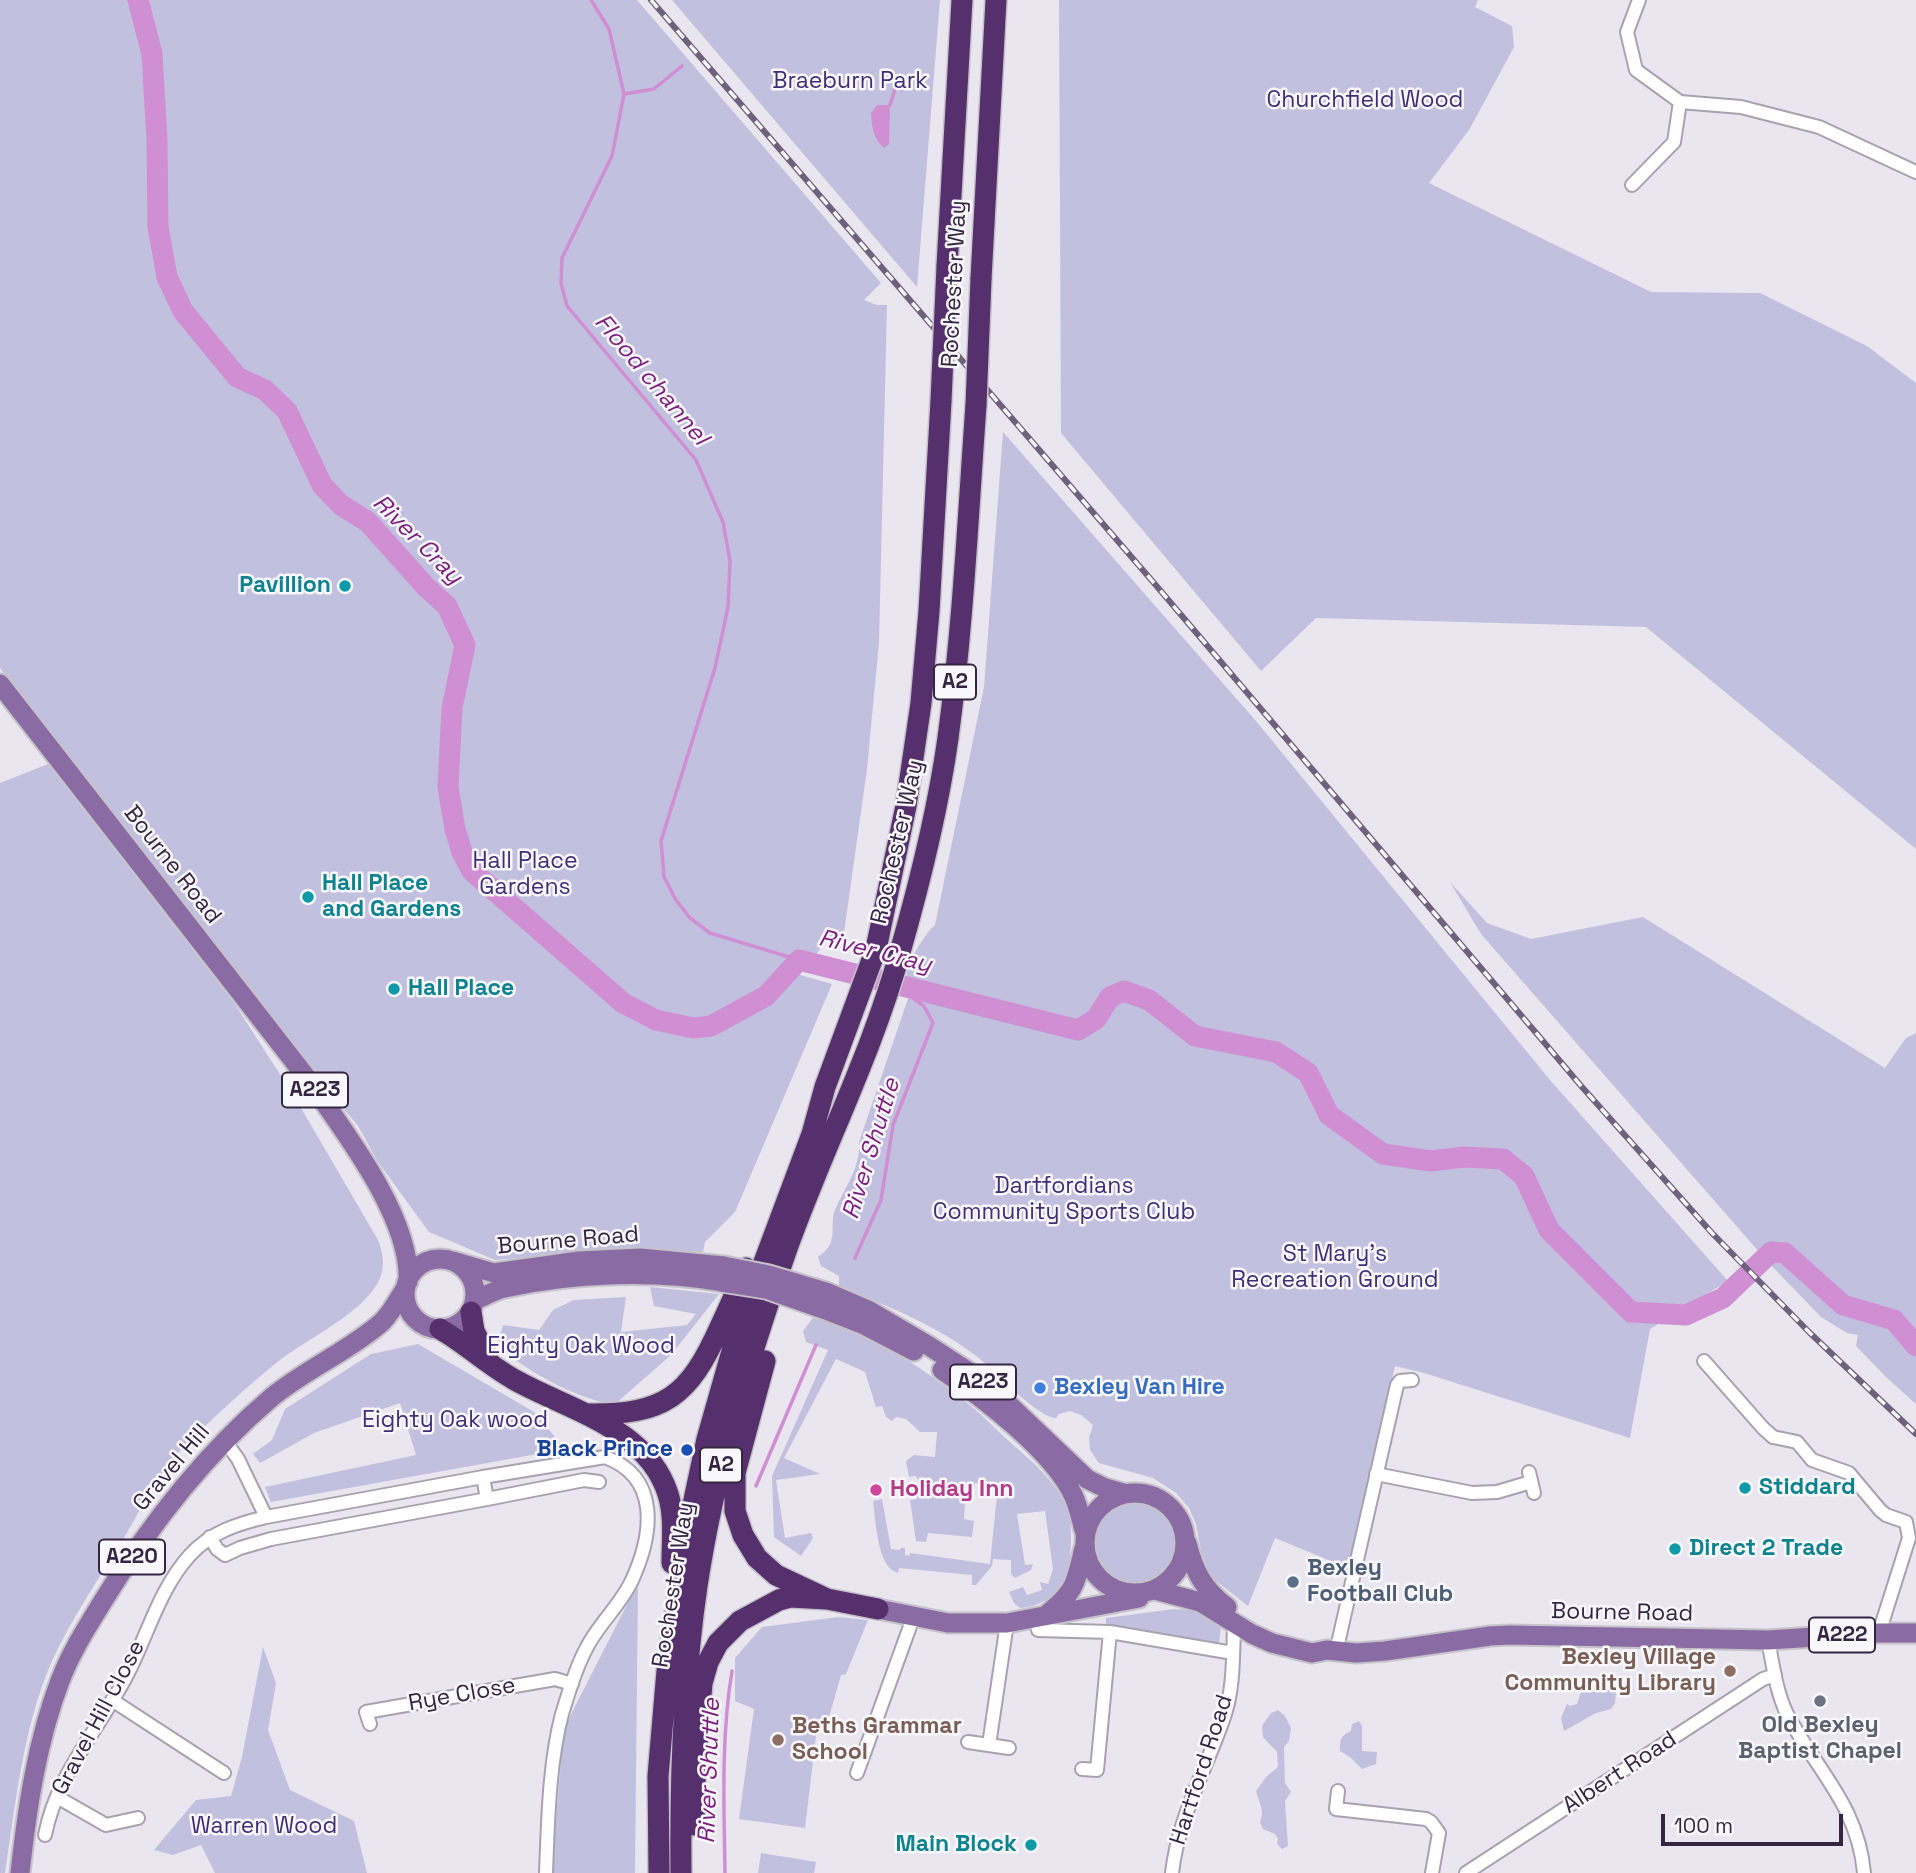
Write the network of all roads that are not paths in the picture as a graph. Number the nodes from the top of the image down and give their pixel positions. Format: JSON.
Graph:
{"nodes":[{"id":1,"x":962,"y":0,"type":"edge"},
{"id":2,"x":996,"y":0,"type":"edge"},
{"id":3,"x":1639,"y":0,"type":"edge"},
{"id":4,"x":1680,"y":102,"type":"junction"},
{"id":5,"x":1916,"y":172,"type":"edge"},
{"id":6,"x":1632,"y":185,"type":"dead end"},
{"id":7,"x":0,"y":684,"type":"edge"},
{"id":8,"x":857,"y":1077,"type":"junction"},
{"id":9,"x":825,"y":1087,"type":"junction"},
{"id":10,"x":396,"y":1219,"type":"junction"},
{"id":11,"x":447,"y":1259,"type":"junction"},
{"id":12,"x":723,"y":1274,"type":"junction"},
{"id":13,"x":407,"y":1284,"type":"junction"},
{"id":14,"x":824,"y":1300,"type":"junction"},
{"id":15,"x":473,"y":1306,"type":"junction"},
{"id":16,"x":419,"y":1322,"type":"junction"},
{"id":17,"x":440,"y":1329,"type":"junction"},
{"id":18,"x":360,"y":1339,"type":"junction"},
{"id":19,"x":1704,"y":1361,"type":"dead end"},
{"id":20,"x":491,"y":1364,"type":"junction"},
{"id":21,"x":1412,"y":1380,"type":"dead end"},
{"id":22,"x":583,"y":1414,"type":"junction"},
{"id":23,"x":225,"y":1441,"type":"junction"},
{"id":24,"x":1376,"y":1474,"type":"junction"},
{"id":25,"x":483,"y":1478,"type":"junction"},
{"id":26,"x":599,"y":1482,"type":"dead end"},
{"id":27,"x":1531,"y":1483,"type":"dead end"},
{"id":28,"x":1123,"y":1493,"type":"junction"},
{"id":29,"x":488,"y":1499,"type":"junction"},
{"id":30,"x":266,"y":1517,"type":"junction"},
{"id":31,"x":209,"y":1537,"type":"junction"},
{"id":32,"x":1084,"y":1540,"type":"junction"},
{"id":33,"x":1186,"y":1542,"type":"junction"},
{"id":34,"x":1154,"y":1591,"type":"junction"},
{"id":35,"x":827,"y":1599,"type":"junction"},
{"id":36,"x":877,"y":1609,"type":"joint"},
{"id":37,"x":913,"y":1618,"type":"junction"},
{"id":38,"x":1007,"y":1623,"type":"junction"},
{"id":39,"x":1041,"y":1623,"type":"junction"},
{"id":40,"x":1234,"y":1624,"type":"junction"},
{"id":41,"x":1110,"y":1632,"type":"junction"},
{"id":42,"x":1879,"y":1633,"type":"junction"},
{"id":43,"x":1916,"y":1633,"type":"edge"},
{"id":44,"x":1768,"y":1640,"type":"junction"},
{"id":45,"x":1332,"y":1651,"type":"junction"},
{"id":46,"x":1233,"y":1653,"type":"junction"},
{"id":47,"x":668,"y":1661,"type":"junction"},
{"id":48,"x":1774,"y":1675,"type":"junction"},
{"id":49,"x":572,"y":1684,"type":"junction"},
{"id":50,"x":112,"y":1700,"type":"junction"},
{"id":51,"x":370,"y":1724,"type":"dead end"},
{"id":52,"x":968,"y":1742,"type":"dead end"},
{"id":53,"x":989,"y":1745,"type":"junction"},
{"id":54,"x":1009,"y":1748,"type":"dead end"},
{"id":55,"x":1082,"y":1769,"type":"dead end"},
{"id":56,"x":224,"y":1773,"type":"dead end"},
{"id":57,"x":857,"y":1773,"type":"dead end"},
{"id":58,"x":1338,"y":1791,"type":"dead end"},
{"id":59,"x":57,"y":1797,"type":"junction"},
{"id":60,"x":138,"y":1818,"type":"dead end"},
{"id":61,"x":45,"y":1835,"type":"dead end"},
{"id":62,"x":20,"y":1873,"type":"edge"},
{"id":63,"x":546,"y":1873,"type":"edge"},
{"id":64,"x":659,"y":1873,"type":"edge"},
{"id":65,"x":681,"y":1873,"type":"edge"},
{"id":66,"x":695,"y":1873,"type":"edge"},
{"id":67,"x":1172,"y":1873,"type":"edge"},
{"id":68,"x":1432,"y":1873,"type":"edge"},
{"id":69,"x":1466,"y":1873,"type":"edge"},
{"id":70,"x":1864,"y":1873,"type":"edge"}],
"edges":[{"from":1,"to":9,"type":"highway","name":"Rochester Way","number":"A2","bridge":true},
{"from":2,"to":8,"type":"highway","name":"Rochester Way","number":"A2","bridge":true},
{"from":3,"to":4,"type":"street"},
{"from":4,"to":5,"type":"street"},
{"from":4,"to":6,"type":"street"},
{"from":7,"to":10,"type":"main road","name":"Bourne Road","number":"A223"},
{"from":8,"to":35,"type":"highway"},
{"from":8,"to":65,"type":"highway","name":"Rochester Way","number":"A2"},
{"from":9,"to":22,"type":"highway"},
{"from":9,"to":47,"type":"highway","name":"Rochester Way","number":"A2"},
{"from":10,"to":11,"type":"main road","name":"Bourne Road","number":"A223"},
{"from":10,"to":13,"type":"main road","name":"Bourne Road","number":"A223"},
{"from":11,"to":12,"type":"main road","name":"Bourne Road","number":"A223"},
{"from":11,"to":13,"type":"main road"},
{"from":11,"to":15,"type":"main road"},
{"from":12,"to":14,"type":"main road","name":"Bourne Road","number":"A223","bridge":true},
{"from":12,"to":15,"type":"main road","name":"Bourne Road","number":"A223"},
{"from":13,"to":16,"type":"main road"},
{"from":13,"to":18,"type":"main road","name":"Gravel Hill","number":"A220"},
{"from":14,"to":28,"type":"main road","name":"Bourne Road","number":"A223"},
{"from":14,"to":32,"type":"main road","name":"Bourne Road","number":"A223"},
{"from":15,"to":17,"type":"main road"},
{"from":15,"to":20,"type":"highway"},
{"from":16,"to":17,"type":"main road"},
{"from":16,"to":18,"type":"main road","name":"Gravel Hill","number":"A220"},
{"from":17,"to":20,"type":"highway"},
{"from":18,"to":23,"type":"main road","name":"Gravel Hill","number":"A220"},
{"from":19,"to":42,"type":"street"},
{"from":20,"to":22,"type":"highway"},
{"from":21,"to":24,"type":"street"},
{"from":22,"to":47,"type":"highway"},
{"from":23,"to":30,"type":"street"},
{"from":23,"to":62,"type":"main road","name":"Gravel Hill","number":"A220"},
{"from":24,"to":27,"type":"street"},
{"from":24,"to":45,"type":"street"},
{"from":25,"to":29,"type":"street"},
{"from":25,"to":30,"type":"street","name":"Gravel Hill Close"},
{"from":25,"to":49,"type":"street","name":"Gravel Hill Close"},
{"from":26,"to":29,"type":"street"},
{"from":28,"to":32,"type":"main road"},
{"from":28,"to":33,"type":"main road"},
{"from":29,"to":31,"type":"street"},
{"from":30,"to":31,"type":"street","name":"Gravel Hill Close"},
{"from":31,"to":50,"type":"street","name":"Gravel Hill Close"},
{"from":32,"to":34,"type":"main road"},
{"from":32,"to":39,"type":"main road","number":"A223"},
{"from":33,"to":34,"type":"main road"},
{"from":33,"to":45,"type":"main road","name":"Bourne Road"},
{"from":34,"to":39,"type":"main road"},
{"from":34,"to":40,"type":"main road","name":"Bourne Road"},
{"from":35,"to":36,"type":"highway"},
{"from":35,"to":66,"type":"highway"},
{"from":36,"to":37,"type":"main road"},
{"from":37,"to":38,"type":"main road"},
{"from":37,"to":57,"type":"street"},
{"from":38,"to":39,"type":"main road"},
{"from":38,"to":53,"type":"street"},
{"from":39,"to":41,"type":"street"},
{"from":40,"to":45,"type":"main road","name":"Bourne Road"},
{"from":40,"to":46,"type":"street","name":"Hartford Road"},
{"from":41,"to":46,"type":"street"},
{"from":41,"to":55,"type":"street"},
{"from":42,"to":43,"type":"main road","name":"Bourne Road","number":"A222"},
{"from":42,"to":44,"type":"main road","name":"Bourne Road","number":"A222"},
{"from":44,"to":45,"type":"main road","name":"Bourne Road"},
{"from":44,"to":48,"type":"street"},
{"from":46,"to":67,"type":"street","name":"Hartford Road"},
{"from":47,"to":64,"type":"highway","number":"A2"},
{"from":48,"to":69,"type":"street","name":"Albert Road"},
{"from":48,"to":70,"type":"street"},
{"from":49,"to":51,"type":"street","name":"Rye Close"},
{"from":49,"to":63,"type":"street","name":"Gravel Hill Close"},
{"from":50,"to":56,"type":"street"},
{"from":50,"to":59,"type":"street","name":"Gravel Hill Close"},
{"from":52,"to":53,"type":"street"},
{"from":53,"to":54,"type":"street"},
{"from":58,"to":68,"type":"street"},
{"from":59,"to":60,"type":"street"},
{"from":59,"to":61,"type":"street","name":"Gravel Hill Close"}]}
